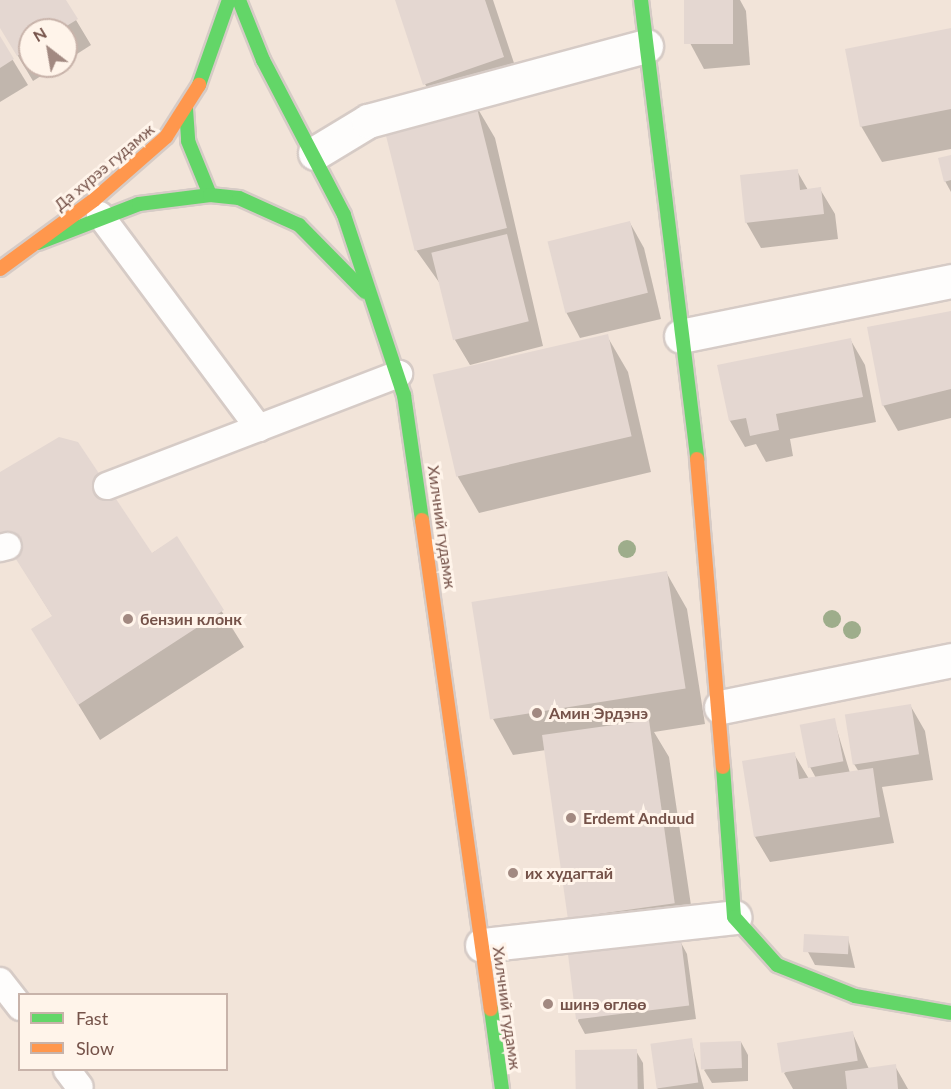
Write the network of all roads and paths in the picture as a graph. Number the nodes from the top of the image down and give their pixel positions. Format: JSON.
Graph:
{"nodes":[{"id":1,"x":229,"y":0,"type":"edge"},
{"id":2,"x":239,"y":0,"type":"edge"},
{"id":3,"x":641,"y":0,"type":"edge"},
{"id":4,"x":646,"y":45,"type":"junction"},
{"id":5,"x":186,"y":109,"type":"junction"},
{"id":6,"x":315,"y":153,"type":"junction"},
{"id":7,"x":210,"y":195,"type":"junction"},
{"id":8,"x":100,"y":215,"type":"junction"},
{"id":9,"x":38,"y":243,"type":"junction"},
{"id":10,"x":0,"y":269,"type":"edge"},
{"id":11,"x":951,"y":281,"type":"edge"},
{"id":12,"x":380,"y":313,"type":"junction"},
{"id":13,"x":681,"y":336,"type":"junction"},
{"id":14,"x":399,"y":374,"type":"junction"},
{"id":15,"x":259,"y":428,"type":"junction"},
{"id":16,"x":107,"y":486,"type":"dead end"},
{"id":17,"x":951,"y":660,"type":"edge"},
{"id":18,"x":721,"y":707,"type":"junction"},
{"id":19,"x":734,"y":917,"type":"junction"},
{"id":20,"x":482,"y":945,"type":"junction"},
{"id":21,"x":0,"y":981,"type":"edge"},
{"id":22,"x":18,"y":1004,"type":"edge"},
{"id":23,"x":951,"y":1013,"type":"edge"},
{"id":24,"x":502,"y":1089,"type":"edge"}],
"edges":[{"from":1,"to":5,"type":"main road","name":"Да хүрээ гудамж"},
{"from":2,"to":6,"type":"main road","name":"Хилчний гудамж"},
{"from":3,"to":4,"type":"main road"},
{"from":4,"to":6,"type":"street"},
{"from":4,"to":13,"type":"main road"},
{"from":5,"to":7,"type":"main road"},
{"from":5,"to":9,"type":"main road","name":"Да хүрээ гудамж"},
{"from":6,"to":12,"type":"main road","name":"Хилчний гудамж"},
{"from":7,"to":8,"type":"main road"},
{"from":7,"to":12,"type":"main road"},
{"from":8,"to":9,"type":"main road"},
{"from":8,"to":15,"type":"lane"},
{"from":9,"to":10,"type":"main road","name":"Да хүрээ гудамж"},
{"from":11,"to":13,"type":"street"},
{"from":12,"to":14,"type":"main road","name":"Хилчний гудамж"},
{"from":13,"to":18,"type":"main road"},
{"from":14,"to":15,"type":"lane"},
{"from":14,"to":20,"type":"main road","name":"Хилчний гудамж"},
{"from":15,"to":16,"type":"lane"},
{"from":17,"to":18,"type":"street"},
{"from":18,"to":19,"type":"main road"},
{"from":19,"to":20,"type":"street"},
{"from":19,"to":23,"type":"main road"},
{"from":20,"to":24,"type":"main road","name":"Хилчний гудамж"},
{"from":21,"to":22,"type":"lane"}]}
